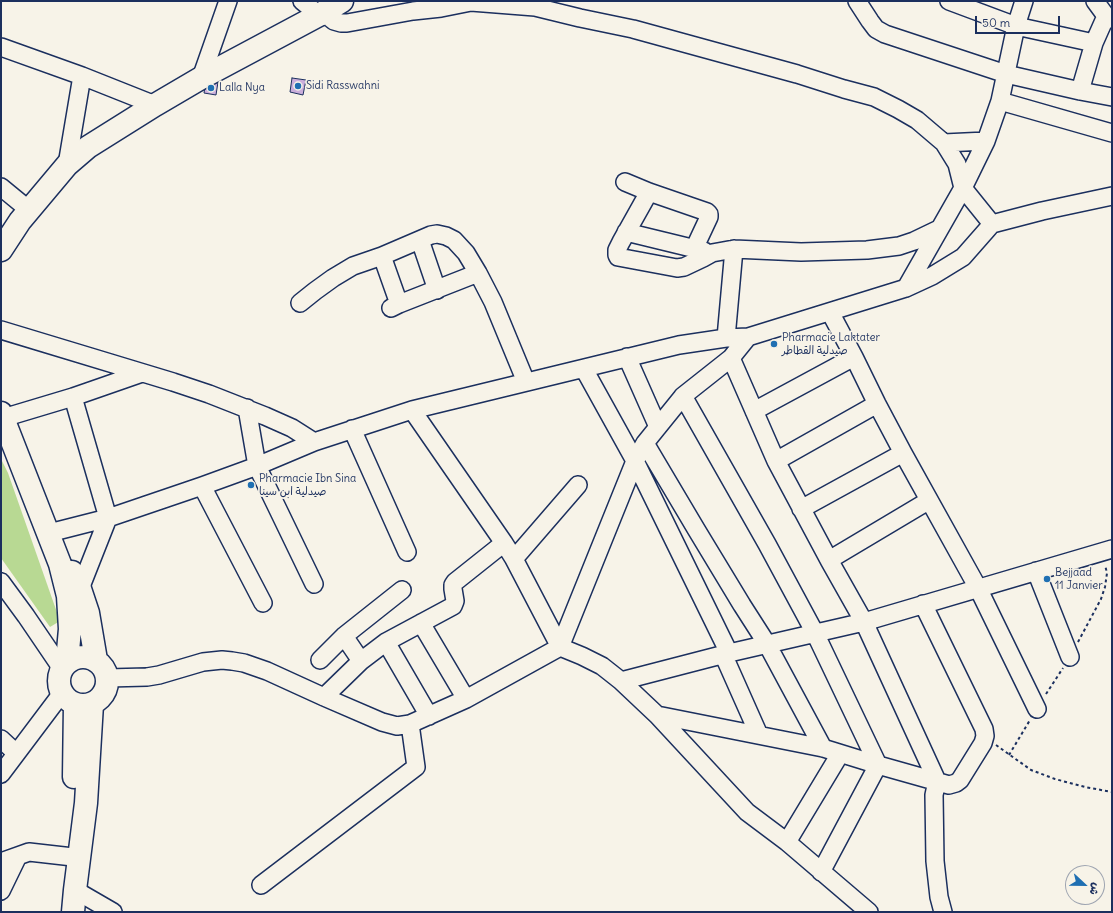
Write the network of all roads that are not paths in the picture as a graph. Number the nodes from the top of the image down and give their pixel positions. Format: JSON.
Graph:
{"nodes":[{"id":1,"x":228,"y":1,"type":"edge"},
{"id":2,"x":302,"y":1,"type":"edge"},
{"id":3,"x":342,"y":1,"type":"edge"},
{"id":4,"x":857,"y":1,"type":"edge"},
{"id":5,"x":950,"y":1,"type":"edge"},
{"id":6,"x":1024,"y":1,"type":"edge"},
{"id":7,"x":1095,"y":1,"type":"edge"},
{"id":8,"x":318,"y":15,"type":"junction"},
{"id":9,"x":1109,"y":17,"type":"edge"},
{"id":10,"x":1016,"y":26,"type":"junction"},
{"id":11,"x":1094,"y":43,"type":"junction"},
{"id":12,"x":1,"y":47,"type":"edge"},
{"id":13,"x":1006,"y":74,"type":"junction"},
{"id":14,"x":82,"y":76,"type":"junction"},
{"id":15,"x":201,"y":78,"type":"junction"},
{"id":16,"x":1080,"y":91,"type":"junction"},
{"id":17,"x":1112,"y":97,"type":"edge"},
{"id":18,"x":1000,"y":101,"type":"junction"},
{"id":19,"x":155,"y":105,"type":"junction"},
{"id":20,"x":1112,"y":133,"type":"edge"},
{"id":21,"x":986,"y":141,"type":"junction"},
{"id":22,"x":944,"y":142,"type":"junction"},
{"id":23,"x":67,"y":165,"type":"junction"},
{"id":24,"x":625,"y":182,"type":"dead end"},
{"id":25,"x":1,"y":187,"type":"edge"},
{"id":26,"x":963,"y":188,"type":"junction"},
{"id":27,"x":648,"y":192,"type":"junction"},
{"id":28,"x":1112,"y":196,"type":"edge"},
{"id":29,"x":25,"y":216,"type":"junction"},
{"id":30,"x":992,"y":224,"type":"junction"},
{"id":31,"x":939,"y":229,"type":"junction"},
{"id":32,"x":626,"y":232,"type":"junction"},
{"id":33,"x":1,"y":238,"type":"edge"},
{"id":34,"x":420,"y":240,"type":"junction"},
{"id":35,"x":694,"y":249,"type":"junction"},
{"id":36,"x":734,"y":249,"type":"junction"},
{"id":37,"x":1,"y":250,"type":"edge"},
{"id":38,"x":712,"y":253,"type":"junction"},
{"id":39,"x":382,"y":256,"type":"junction"},
{"id":40,"x":478,"y":273,"type":"junction"},
{"id":41,"x":906,"y":288,"type":"junction"},
{"id":42,"x":437,"y":290,"type":"junction"},
{"id":43,"x":300,"y":303,"type":"dead end"},
{"id":44,"x":830,"y":312,"type":"junction"},
{"id":45,"x":1,"y":330,"type":"edge"},
{"id":46,"x":748,"y":337,"type":"junction"},
{"id":47,"x":726,"y":338,"type":"junction"},
{"id":48,"x":627,"y":357,"type":"junction"},
{"id":49,"x":854,"y":357,"type":"junction"},
{"id":50,"x":731,"y":358,"type":"junction"},
{"id":51,"x":584,"y":369,"type":"junction"},
{"id":52,"x":142,"y":373,"type":"junction"},
{"id":53,"x":526,"y":382,"type":"junction"},
{"id":54,"x":683,"y":396,"type":"junction"},
{"id":55,"x":73,"y":397,"type":"junction"},
{"id":56,"x":877,"y":404,"type":"junction"},
{"id":57,"x":246,"y":408,"type":"junction"},
{"id":58,"x":412,"y":410,"type":"junction"},
{"id":59,"x":754,"y":411,"type":"junction"},
{"id":60,"x":2,"y":416,"type":"edge"},
{"id":61,"x":658,"y":427,"type":"junction"},
{"id":62,"x":352,"y":429,"type":"junction"},
{"id":63,"x":314,"y":442,"type":"junction"},
{"id":64,"x":645,"y":443,"type":"junction"},
{"id":65,"x":903,"y":453,"type":"junction"},
{"id":66,"x":635,"y":461,"type":"junction"},
{"id":67,"x":776,"y":461,"type":"junction"},
{"id":68,"x":257,"y":466,"type":"junction"},
{"id":69,"x":202,"y":486,"type":"junction"},
{"id":70,"x":578,"y":486,"type":"dead end"},
{"id":71,"x":928,"y":501,"type":"junction"},
{"id":72,"x":801,"y":509,"type":"junction"},
{"id":73,"x":108,"y":518,"type":"junction"},
{"id":74,"x":49,"y":533,"type":"junction"},
{"id":75,"x":504,"y":543,"type":"junction"},
{"id":76,"x":1112,"y":549,"type":"edge"},
{"id":77,"x":407,"y":552,"type":"dead end"},
{"id":78,"x":514,"y":559,"type":"junction"},
{"id":79,"x":829,"y":560,"type":"junction"},
{"id":80,"x":1036,"y":571,"type":"junction"},
{"id":81,"x":1,"y":582,"type":"edge"},
{"id":82,"x":314,"y":584,"type":"dead end"},
{"id":83,"x":978,"y":588,"type":"junction"},
{"id":84,"x":80,"y":589,"type":"junction"},
{"id":85,"x":402,"y":590,"type":"dead end"},
{"id":86,"x":263,"y":603,"type":"dead end"},
{"id":87,"x":923,"y":604,"type":"junction"},
{"id":88,"x":864,"y":622,"type":"junction"},
{"id":89,"x":421,"y":623,"type":"junction"},
{"id":90,"x":815,"y":633,"type":"junction"},
{"id":91,"x":344,"y":636,"type":"junction"},
{"id":92,"x":386,"y":642,"type":"junction"},
{"id":93,"x":767,"y":644,"type":"junction"},
{"id":94,"x":560,"y":647,"type":"junction"},
{"id":95,"x":726,"y":654,"type":"junction"},
{"id":96,"x":1070,"y":657,"type":"dead end"},
{"id":97,"x":320,"y":660,"type":"dead end"},
{"id":98,"x":361,"y":661,"type":"junction"},
{"id":99,"x":64,"y":665,"type":"junction"},
{"id":100,"x":102,"y":669,"type":"junction"},
{"id":101,"x":621,"y":681,"type":"junction"},
{"id":102,"x":324,"y":698,"type":"junction"},
{"id":103,"x":466,"y":699,"type":"junction"},
{"id":104,"x":76,"y":700,"type":"junction"},
{"id":105,"x":1037,"y":710,"type":"dead end"},
{"id":106,"x":657,"y":715,"type":"junction"},
{"id":107,"x":429,"y":716,"type":"junction"},
{"id":108,"x":410,"y":724,"type":"junction"},
{"id":109,"x":759,"y":735,"type":"junction"},
{"id":110,"x":1,"y":739,"type":"edge"},
{"id":111,"x":823,"y":748,"type":"junction"},
{"id":112,"x":16,"y":753,"type":"junction"},
{"id":113,"x":840,"y":754,"type":"junction"},
{"id":114,"x":878,"y":765,"type":"junction"},
{"id":115,"x":1,"y":774,"type":"edge"},
{"id":116,"x":937,"y":781,"type":"junction"},
{"id":117,"x":787,"y":842,"type":"junction"},
{"id":118,"x":18,"y":856,"type":"junction"},
{"id":119,"x":73,"y":857,"type":"junction"},
{"id":120,"x":1,"y":862,"type":"edge"},
{"id":121,"x":821,"y":872,"type":"junction"},
{"id":122,"x":261,"y":885,"type":"dead end"},
{"id":123,"x":75,"y":890,"type":"junction"},
{"id":124,"x":1,"y":891,"type":"edge"},
{"id":125,"x":73,"y":912,"type":"edge"},
{"id":126,"x":113,"y":912,"type":"edge"},
{"id":127,"x":869,"y":912,"type":"edge"},
{"id":128,"x":943,"y":912,"type":"edge"}],
"edges":[{"from":1,"to":15,"type":"street"},
{"from":2,"to":8,"type":"street"},
{"from":3,"to":8,"type":"main road"},
{"from":4,"to":13,"type":"street"},
{"from":5,"to":10,"type":"street"},
{"from":6,"to":10,"type":"street"},
{"from":7,"to":9,"type":"street"},
{"from":8,"to":15,"type":"main road"},
{"from":8,"to":22,"type":"street"},
{"from":9,"to":11,"type":"street"},
{"from":10,"to":11,"type":"street"},
{"from":10,"to":13,"type":"street"},
{"from":11,"to":16,"type":"street"},
{"from":12,"to":14,"type":"street"},
{"from":13,"to":16,"type":"street"},
{"from":13,"to":18,"type":"street"},
{"from":14,"to":19,"type":"street"},
{"from":14,"to":23,"type":"street"},
{"from":15,"to":19,"type":"main road"},
{"from":16,"to":17,"type":"street"},
{"from":18,"to":20,"type":"street"},
{"from":18,"to":21,"type":"street"},
{"from":19,"to":23,"type":"main road"},
{"from":21,"to":22,"type":"street"},
{"from":21,"to":26,"type":"street"},
{"from":22,"to":26,"type":"street"},
{"from":23,"to":29,"type":"main road"},
{"from":24,"to":27,"type":"street"},
{"from":25,"to":29,"type":"street"},
{"from":26,"to":30,"type":"street"},
{"from":26,"to":31,"type":"street"},
{"from":27,"to":32,"type":"street"},
{"from":27,"to":35,"type":"street"},
{"from":28,"to":30,"type":"street"},
{"from":29,"to":33,"type":"main road"},
{"from":29,"to":37,"type":"main road"},
{"from":30,"to":41,"type":"street"},
{"from":31,"to":36,"type":"street"},
{"from":31,"to":41,"type":"street"},
{"from":32,"to":35,"type":"street"},
{"from":32,"to":38,"type":"street"},
{"from":34,"to":39,"type":"street"},
{"from":34,"to":40,"type":"street"},
{"from":34,"to":42,"type":"street"},
{"from":35,"to":38,"type":"street"},
{"from":36,"to":38,"type":"street"},
{"from":36,"to":47,"type":"street"},
{"from":39,"to":42,"type":"street"},
{"from":39,"to":43,"type":"street"},
{"from":40,"to":42,"type":"street"},
{"from":40,"to":53,"type":"street"},
{"from":41,"to":44,"type":"street"},
{"from":44,"to":46,"type":"street"},
{"from":44,"to":49,"type":"street"},
{"from":45,"to":52,"type":"street"},
{"from":46,"to":47,"type":"street"},
{"from":46,"to":50,"type":"street"},
{"from":47,"to":48,"type":"street"},
{"from":48,"to":51,"type":"street"},
{"from":48,"to":61,"type":"street"},
{"from":49,"to":56,"type":"street"},
{"from":49,"to":59,"type":"street"},
{"from":50,"to":54,"type":"street"},
{"from":50,"to":59,"type":"street"},
{"from":51,"to":53,"type":"street"},
{"from":51,"to":66,"type":"street"},
{"from":52,"to":55,"type":"street"},
{"from":52,"to":57,"type":"street"},
{"from":53,"to":58,"type":"street"},
{"from":54,"to":61,"type":"street"},
{"from":54,"to":90,"type":"street"},
{"from":55,"to":60,"type":"street"},
{"from":55,"to":73,"type":"street"},
{"from":56,"to":65,"type":"street"},
{"from":56,"to":67,"type":"street"},
{"from":57,"to":63,"type":"street"},
{"from":57,"to":68,"type":"street"},
{"from":58,"to":62,"type":"street"},
{"from":58,"to":75,"type":"street"},
{"from":59,"to":67,"type":"street"},
{"from":60,"to":74,"type":"main road"},
{"from":61,"to":64,"type":"street"},
{"from":62,"to":63,"type":"street"},
{"from":62,"to":77,"type":"street"},
{"from":63,"to":68,"type":"street"},
{"from":64,"to":66,"type":"street"},
{"from":64,"to":93,"type":"street"},
{"from":65,"to":71,"type":"street"},
{"from":65,"to":72,"type":"street"},
{"from":66,"to":94,"type":"street"},
{"from":66,"to":95,"type":"street"},
{"from":67,"to":72,"type":"street"},
{"from":68,"to":69,"type":"street"},
{"from":68,"to":82,"type":"street"},
{"from":69,"to":73,"type":"street"},
{"from":69,"to":86,"type":"street"},
{"from":70,"to":78,"type":"street"},
{"from":71,"to":79,"type":"street"},
{"from":71,"to":83,"type":"street"},
{"from":72,"to":79,"type":"street"},
{"from":73,"to":74,"type":"street"},
{"from":73,"to":84,"type":"street"},
{"from":74,"to":84,"type":"main road"},
{"from":74,"to":99,"type":"main road"},
{"from":75,"to":78,"type":"street"},
{"from":75,"to":89,"type":"street"},
{"from":76,"to":80,"type":"street"},
{"from":78,"to":94,"type":"street"},
{"from":79,"to":88,"type":"street"},
{"from":80,"to":83,"type":"street"},
{"from":80,"to":96,"type":"street"},
{"from":81,"to":99,"type":"street"},
{"from":83,"to":87,"type":"street"},
{"from":83,"to":105,"type":"street"},
{"from":84,"to":100,"type":"main road"},
{"from":85,"to":91,"type":"street"},
{"from":87,"to":88,"type":"street"},
{"from":87,"to":116,"type":"street"},
{"from":88,"to":90,"type":"street"},
{"from":88,"to":116,"type":"street"},
{"from":89,"to":92,"type":"street"},
{"from":89,"to":103,"type":"street"},
{"from":90,"to":93,"type":"street"},
{"from":90,"to":114,"type":"street"},
{"from":91,"to":97,"type":"street"},
{"from":91,"to":98,"type":"street"},
{"from":92,"to":98,"type":"street"},
{"from":92,"to":107,"type":"street"},
{"from":93,"to":95,"type":"street"},
{"from":93,"to":111,"type":"street"},
{"from":94,"to":101,"type":"street"},
{"from":94,"to":103,"type":"street"},
{"from":95,"to":101,"type":"street"},
{"from":95,"to":109,"type":"street"},
{"from":98,"to":102,"type":"street"},
{"from":99,"to":100,"type":"main road"},
{"from":99,"to":104,"type":"main road"},
{"from":100,"to":102,"type":"street"},
{"from":100,"to":104,"type":"main road"},
{"from":101,"to":106,"type":"street"},
{"from":102,"to":108,"type":"street"},
{"from":103,"to":107,"type":"street"},
{"from":104,"to":112,"type":"street"},
{"from":104,"to":119,"type":"main road"},
{"from":104,"to":123,"type":"main road"},
{"from":106,"to":109,"type":"street"},
{"from":106,"to":117,"type":"street"},
{"from":107,"to":108,"type":"street"},
{"from":108,"to":122,"type":"street"},
{"from":109,"to":111,"type":"street"},
{"from":110,"to":112,"type":"street"},
{"from":111,"to":113,"type":"street"},
{"from":112,"to":115,"type":"street"},
{"from":113,"to":114,"type":"street"},
{"from":113,"to":117,"type":"street"},
{"from":114,"to":116,"type":"street"},
{"from":114,"to":121,"type":"street"},
{"from":116,"to":128,"type":"street"},
{"from":117,"to":121,"type":"street"},
{"from":118,"to":119,"type":"street"},
{"from":118,"to":120,"type":"street"},
{"from":118,"to":124,"type":"street"},
{"from":119,"to":123,"type":"main road"},
{"from":121,"to":127,"type":"street"},
{"from":123,"to":125,"type":"main road"},
{"from":123,"to":126,"type":"street"}]}
